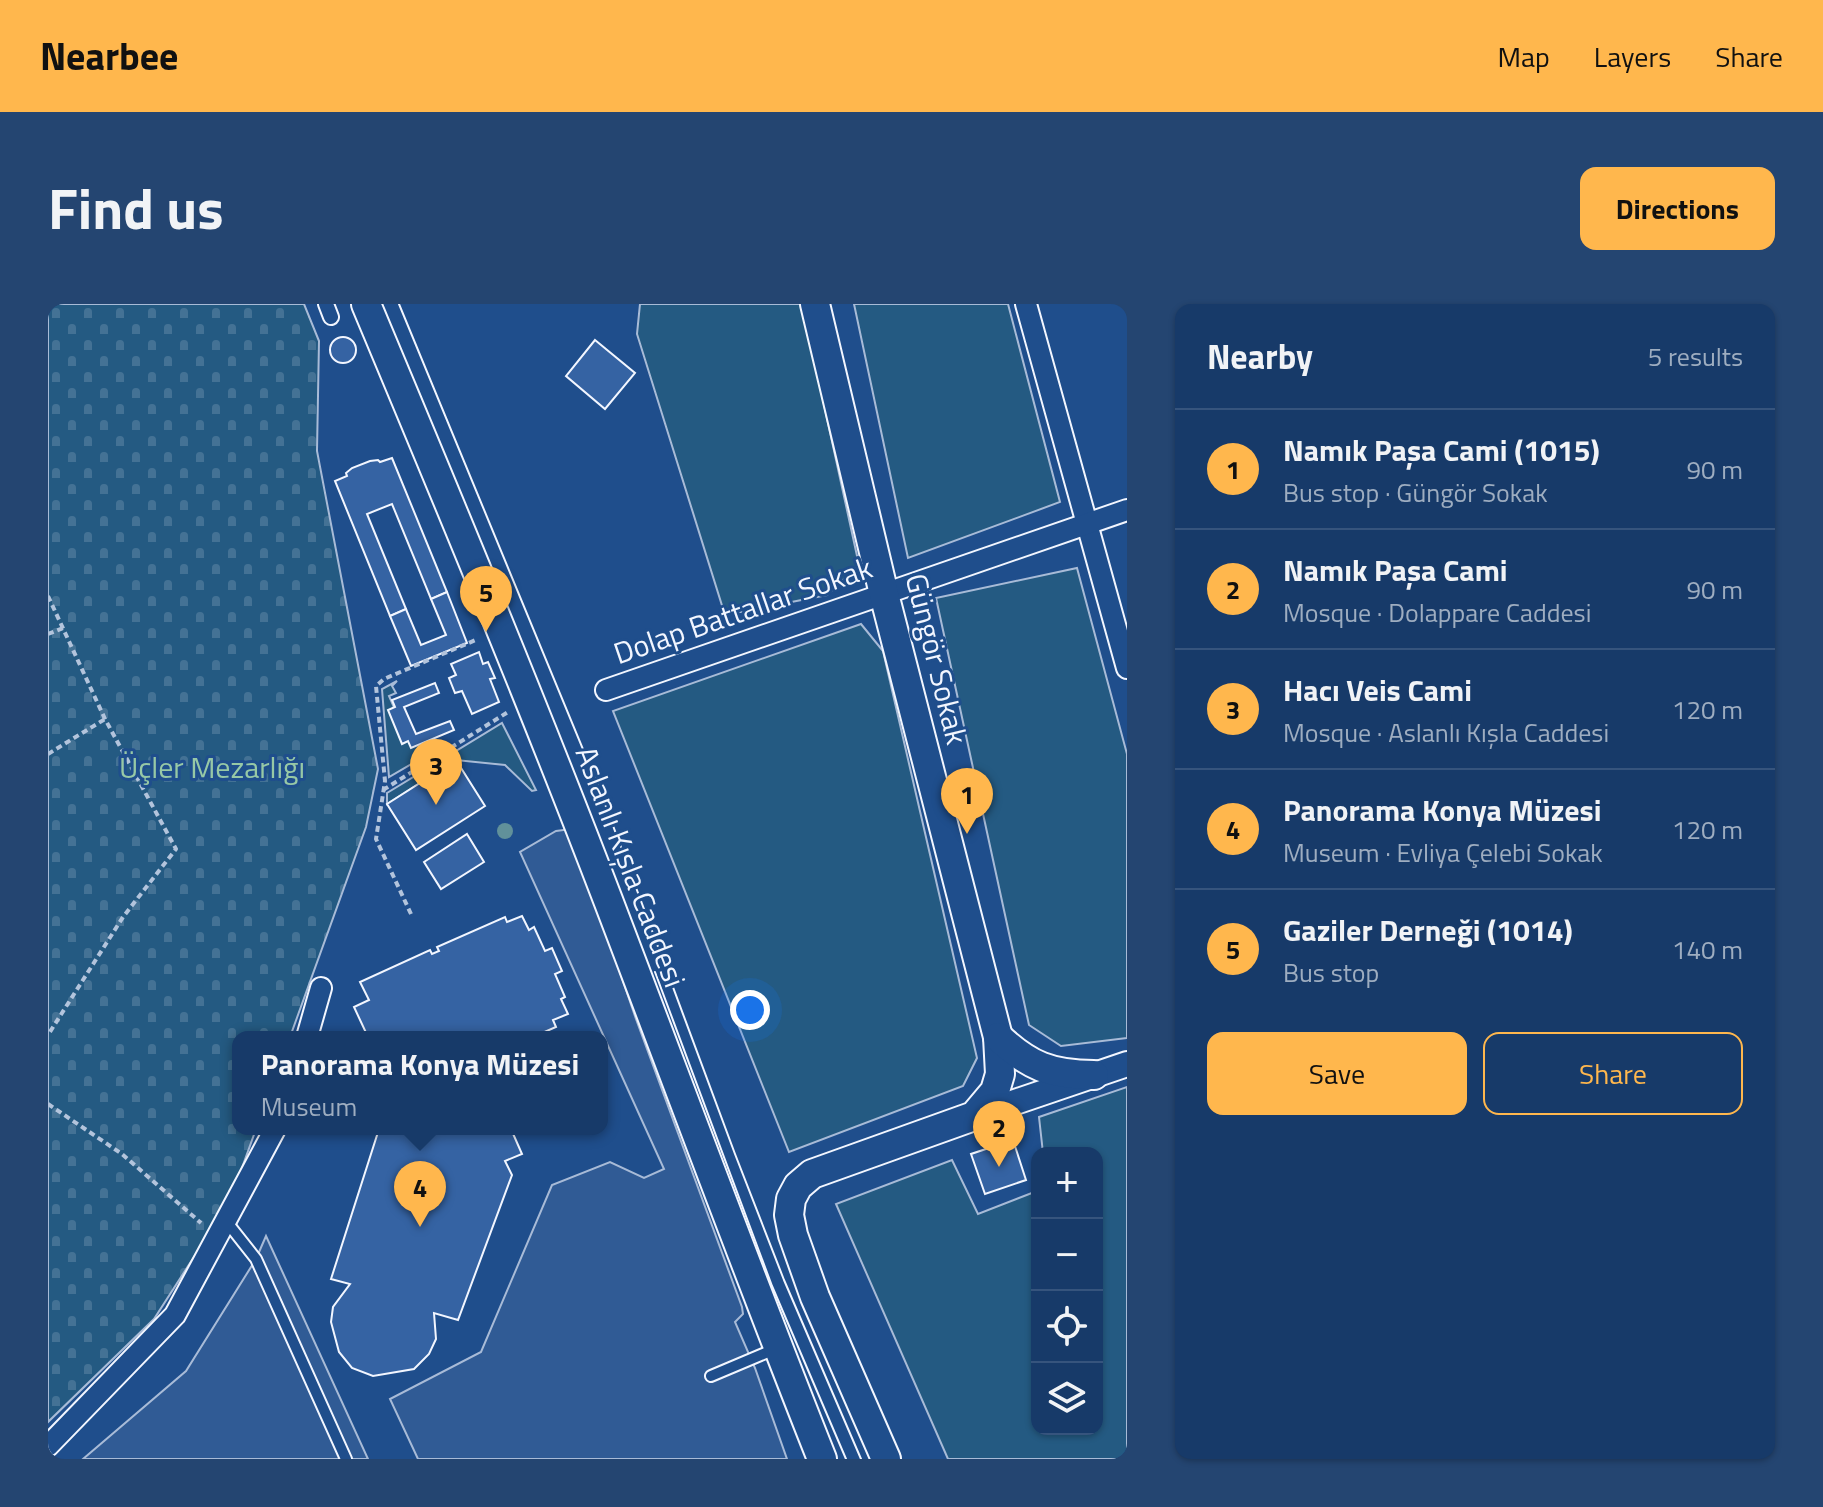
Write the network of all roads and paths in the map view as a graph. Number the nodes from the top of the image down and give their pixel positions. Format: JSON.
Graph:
{"nodes":[{"id":1,"x":366,"y":304,"type":"edge"},
{"id":2,"x":815,"y":304,"type":"edge"},
{"id":3,"x":1026,"y":304,"type":"edge"},
{"id":4,"x":1127,"y":510,"type":"edge"},
{"id":5,"x":1087,"y":524,"type":"junction"},
{"id":6,"x":884,"y":594,"type":"junction"},
{"id":7,"x":48,"y":596,"type":"edge"},
{"id":8,"x":63,"y":628,"type":"junction"},
{"id":9,"x":48,"y":634,"type":"edge"},
{"id":10,"x":481,"y":638,"type":"dead end"},
{"id":11,"x":1127,"y":668,"type":"edge"},
{"id":12,"x":606,"y":690,"type":"dead end"},
{"id":13,"x":520,"y":704,"type":"dead end"},
{"id":14,"x":105,"y":719,"type":"junction"},
{"id":15,"x":48,"y":754,"type":"edge"},
{"id":16,"x":383,"y":790,"type":"junction"},
{"id":17,"x":411,"y":914,"type":"dead end"},
{"id":18,"x":321,"y":988,"type":"dead end"},
{"id":19,"x":309,"y":1031,"type":"edge"},
{"id":20,"x":48,"y":1035,"type":"edge"},
{"id":21,"x":998,"y":1037,"type":"junction"},
{"id":22,"x":1127,"y":1064,"type":"edge"},
{"id":23,"x":1094,"y":1075,"type":"junction"},
{"id":24,"x":48,"y":1104,"type":"edge"},
{"id":25,"x":974,"y":1116,"type":"junction"},
{"id":26,"x":272,"y":1135,"type":"edge"},
{"id":27,"x":221,"y":1229,"type":"junction"},
{"id":28,"x":777,"y":1348,"type":"junction"},
{"id":29,"x":711,"y":1376,"type":"dead end"},
{"id":30,"x":48,"y":1446,"type":"edge"},
{"id":31,"x":346,"y":1459,"type":"edge"},
{"id":32,"x":822,"y":1459,"type":"edge"},
{"id":33,"x":886,"y":1459,"type":"edge"}],
"edges":[{"from":1,"to":28,"type":"main road","name":"Aslanlı Kışla Caddesi"},
{"from":2,"to":6,"type":"main road","name":"Güngör Sokak"},
{"from":3,"to":5,"type":"street"},
{"from":4,"to":5,"type":"street","name":"Dolap Battallar Sokak"},
{"from":5,"to":6,"type":"street","name":"Dolap Battallar Sokak"},
{"from":5,"to":11,"type":"street"},
{"from":6,"to":12,"type":"street","name":"Dolap Battallar Sokak"},
{"from":6,"to":21,"type":"main road","name":"Güngör Sokak"},
{"from":7,"to":8,"type":"path"},
{"from":8,"to":9,"type":"path"},
{"from":8,"to":14,"type":"path"},
{"from":10,"to":16,"type":"path"},
{"from":13,"to":16,"type":"path"},
{"from":14,"to":15,"type":"path"},
{"from":14,"to":20,"type":"path"},
{"from":16,"to":17,"type":"path"},
{"from":18,"to":19,"type":"street"},
{"from":21,"to":23,"type":"main road"},
{"from":21,"to":25,"type":"main road","name":"Güngör Sokak"},
{"from":22,"to":23,"type":"street"},
{"from":23,"to":25,"type":"street"},
{"from":24,"to":27,"type":"path"},
{"from":25,"to":33,"type":"main road"},
{"from":26,"to":27,"type":"street"},
{"from":27,"to":30,"type":"street"},
{"from":27,"to":31,"type":"lane"},
{"from":28,"to":29,"type":"lane"},
{"from":28,"to":32,"type":"main road","name":"Aslanlı Kışla Caddesi"}]}
